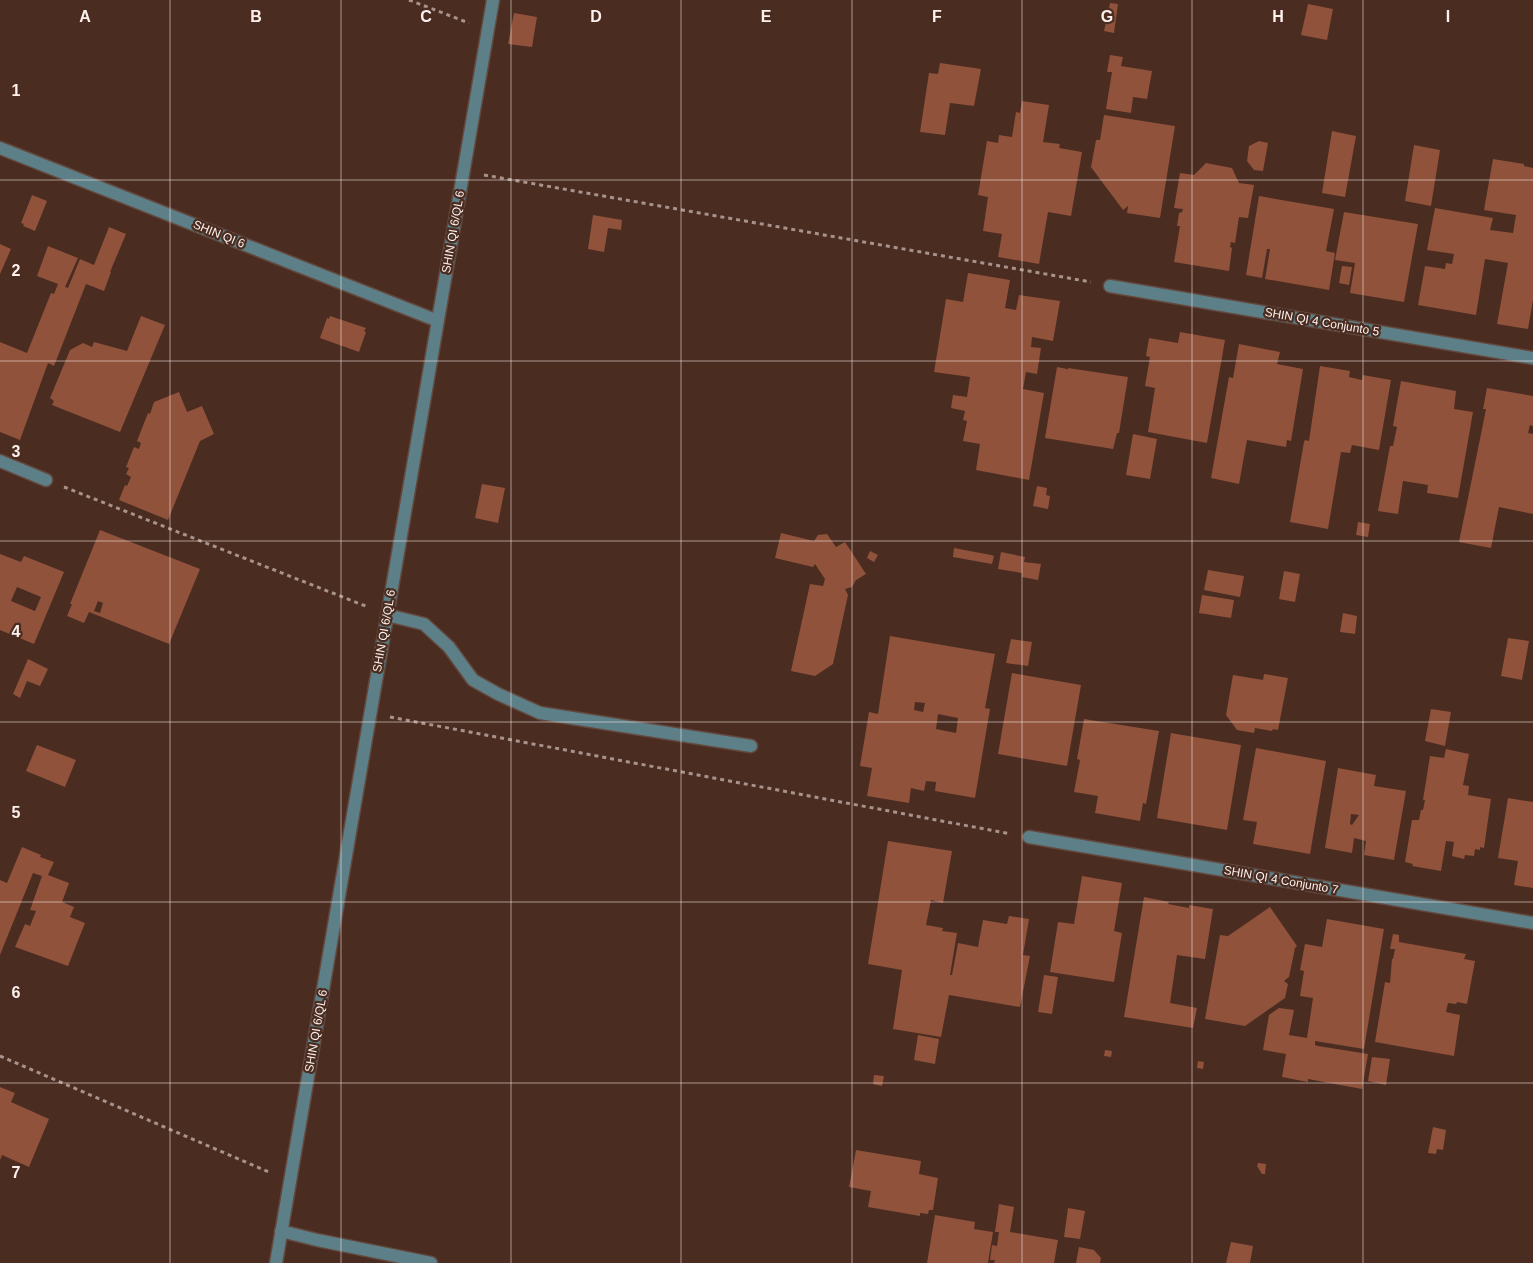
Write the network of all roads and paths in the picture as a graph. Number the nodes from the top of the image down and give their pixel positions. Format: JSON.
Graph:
{"nodes":[{"id":1,"x":409,"y":0,"type":"edge"},
{"id":2,"x":493,"y":0,"type":"edge"},
{"id":3,"x":488,"y":31,"type":"junction"},
{"id":4,"x":0,"y":148,"type":"edge"},
{"id":5,"x":464,"y":171,"type":"junction"},
{"id":6,"x":1110,"y":286,"type":"joint"},
{"id":7,"x":438,"y":321,"type":"junction"},
{"id":8,"x":1533,"y":358,"type":"edge"},
{"id":9,"x":0,"y":462,"type":"edge"},
{"id":10,"x":46,"y":480,"type":"joint"},
{"id":11,"x":387,"y":615,"type":"junction"},
{"id":12,"x":370,"y":714,"type":"junction"},
{"id":13,"x":751,"y":746,"type":"dead end"},
{"id":14,"x":1029,"y":837,"type":"joint"},
{"id":15,"x":1533,"y":923,"type":"edge"},
{"id":16,"x":0,"y":1056,"type":"edge"},
{"id":17,"x":290,"y":1181,"type":"junction"},
{"id":18,"x":281,"y":1231,"type":"junction"},
{"id":19,"x":276,"y":1263,"type":"edge"},
{"id":20,"x":431,"y":1263,"type":"edge"}],
"edges":[{"from":1,"to":3,"type":"path"},
{"from":2,"to":3,"type":"street","name":"SHIN QI 6/QL 6"},
{"from":3,"to":5,"type":"street","name":"SHIN QI 6/QL 6"},
{"from":4,"to":7,"type":"street","name":"SHIN QI 6"},
{"from":5,"to":6,"type":"path"},
{"from":5,"to":7,"type":"street","name":"SHIN QI 6/QL 6"},
{"from":6,"to":8,"type":"street","name":"SHIN QI 4 Conjunto 5"},
{"from":7,"to":11,"type":"street","name":"SHIN QI 6/QL 6"},
{"from":9,"to":10,"type":"street"},
{"from":10,"to":11,"type":"path"},
{"from":11,"to":12,"type":"street","name":"SHIN QI 6/QL 6"},
{"from":11,"to":13,"type":"street"},
{"from":12,"to":14,"type":"path"},
{"from":12,"to":17,"type":"street","name":"SHIN QI 6/QL 6"},
{"from":14,"to":15,"type":"street","name":"SHIN QI 4 Conjunto 7"},
{"from":16,"to":17,"type":"path"},
{"from":17,"to":18,"type":"street","name":"SHIN QI 6/QL 6"},
{"from":18,"to":19,"type":"street","name":"SHIN QI 6/QL 6"},
{"from":18,"to":20,"type":"street"}]}
